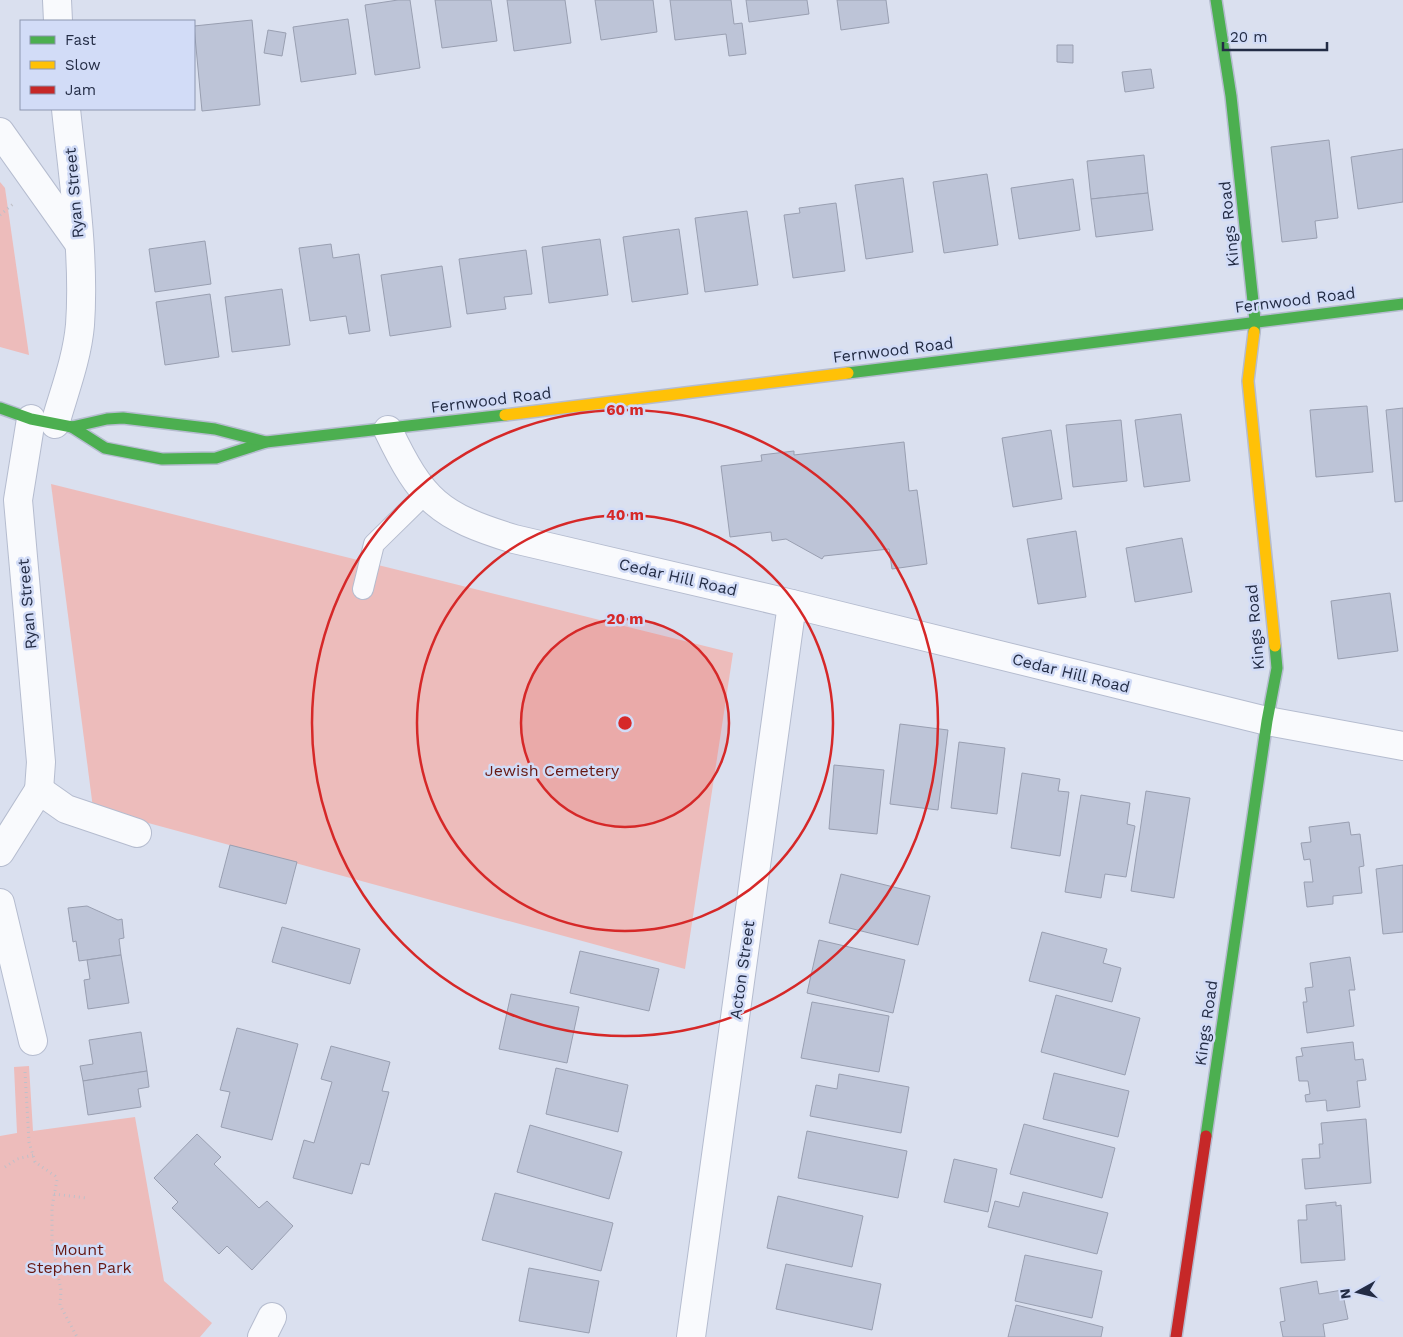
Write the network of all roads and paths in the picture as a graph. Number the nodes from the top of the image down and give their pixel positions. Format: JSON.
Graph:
{"nodes":[{"id":1,"x":56,"y":0,"type":"edge"},
{"id":2,"x":1216,"y":0,"type":"edge"},
{"id":3,"x":58,"y":20,"type":"edge"},
{"id":4,"x":66,"y":110,"type":"edge"},
{"id":5,"x":0,"y":132,"type":"edge"},
{"id":6,"x":79,"y":243,"type":"junction"},
{"id":7,"x":1403,"y":304,"type":"edge"},
{"id":8,"x":1255,"y":320,"type":"junction"},
{"id":9,"x":0,"y":408,"type":"edge"},
{"id":10,"x":53,"y":423,"type":"junction"},
{"id":11,"x":388,"y":430,"type":"junction"},
{"id":12,"x":266,"y":442,"type":"junction"},
{"id":13,"x":425,"y":494,"type":"junction"},
{"id":14,"x":362,"y":589,"type":"dead end"},
{"id":15,"x":792,"y":604,"type":"junction"},
{"id":16,"x":1267,"y":722,"type":"junction"},
{"id":17,"x":1403,"y":746,"type":"edge"},
{"id":18,"x":39,"y":790,"type":"junction"},
{"id":19,"x":137,"y":833,"type":"dead end"},
{"id":20,"x":0,"y":852,"type":"edge"},
{"id":21,"x":0,"y":903,"type":"edge"},
{"id":22,"x":33,"y":1041,"type":"joint"},
{"id":23,"x":33,"y":1155,"type":"junction"},
{"id":24,"x":5,"y":1167,"type":"dead end"},
{"id":25,"x":54,"y":1194,"type":"junction"},
{"id":26,"x":86,"y":1198,"type":"dead end"},
{"id":27,"x":77,"y":1337,"type":"edge"},
{"id":28,"x":690,"y":1337,"type":"edge"},
{"id":29,"x":1176,"y":1337,"type":"edge"}],
"edges":[{"from":1,"to":3,"type":"street"},
{"from":2,"to":8,"type":"street","name":"Kings Road"},
{"from":4,"to":6,"type":"street","name":"Ryan Street"},
{"from":5,"to":6,"type":"street"},
{"from":6,"to":10,"type":"street","name":"Ryan Street"},
{"from":7,"to":8,"type":"street","name":"Fernwood Road"},
{"from":8,"to":11,"type":"street","name":"Fernwood Road"},
{"from":8,"to":16,"type":"street","name":"Kings Road"},
{"from":9,"to":10,"type":"street"},
{"from":10,"to":12,"type":"street"},
{"from":10,"to":12,"type":"street"},
{"from":10,"to":18,"type":"street","name":"Ryan Street"},
{"from":11,"to":12,"type":"street"},
{"from":11,"to":13,"type":"street","name":"Cedar Hill Road"},
{"from":13,"to":14,"type":"lane"},
{"from":13,"to":15,"type":"street","name":"Cedar Hill Road"},
{"from":15,"to":16,"type":"street","name":"Cedar Hill Road"},
{"from":15,"to":28,"type":"street","name":"Acton Street"},
{"from":16,"to":17,"type":"street","name":"Cedar Hill Road"},
{"from":16,"to":29,"type":"street","name":"Kings Road"},
{"from":18,"to":19,"type":"street"},
{"from":18,"to":20,"type":"street","name":"Ryan Street"},
{"from":21,"to":22,"type":"street"},
{"from":22,"to":23,"type":"path"},
{"from":23,"to":24,"type":"path"},
{"from":23,"to":25,"type":"path"},
{"from":25,"to":26,"type":"path"},
{"from":25,"to":27,"type":"path"}]}
